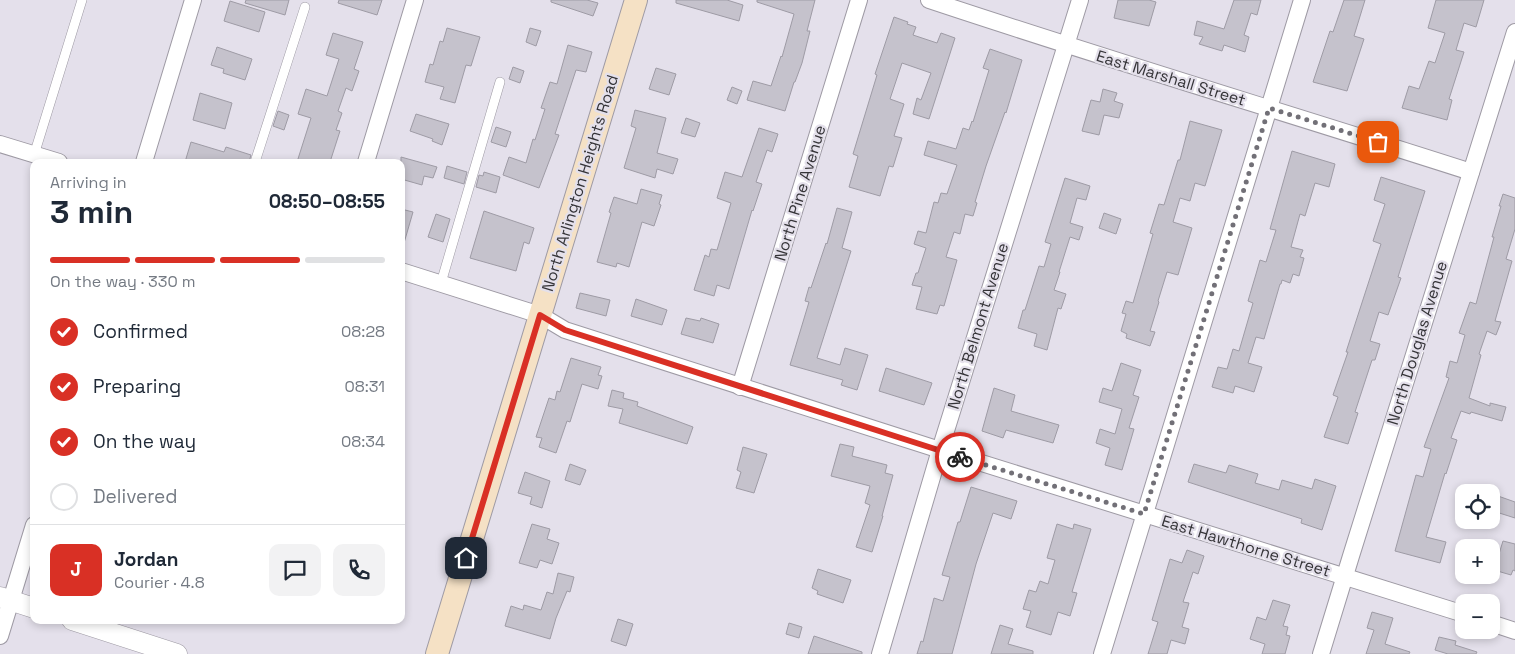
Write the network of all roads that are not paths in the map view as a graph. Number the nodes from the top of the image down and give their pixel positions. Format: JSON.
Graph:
{"nodes":[{"id":1,"x":82,"y":0,"type":"edge"},
{"id":2,"x":193,"y":0,"type":"edge"},
{"id":3,"x":416,"y":0,"type":"edge"},
{"id":4,"x":636,"y":0,"type":"edge"},
{"id":5,"x":859,"y":0,"type":"edge"},
{"id":6,"x":929,"y":0,"type":"edge"},
{"id":7,"x":1080,"y":0,"type":"edge"},
{"id":8,"x":1302,"y":0,"type":"edge"},
{"id":9,"x":306,"y":7,"type":"dead end"},
{"id":10,"x":1515,"y":32,"type":"edge"},
{"id":11,"x":1066,"y":45,"type":"junction"},
{"id":12,"x":500,"y":82,"type":"dead end"},
{"id":13,"x":1269,"y":108,"type":"junction"},
{"id":14,"x":0,"y":144,"type":"edge"},
{"id":15,"x":34,"y":155,"type":"junction"},
{"id":16,"x":48,"y":159,"type":"edge"},
{"id":17,"x":145,"y":159,"type":"edge"},
{"id":18,"x":256,"y":159,"type":"edge"},
{"id":19,"x":367,"y":159,"type":"edge"},
{"id":20,"x":1471,"y":172,"type":"junction"},
{"id":21,"x":405,"y":272,"type":"edge"},
{"id":22,"x":441,"y":283,"type":"junction"},
{"id":23,"x":540,"y":315,"type":"junction"},
{"id":24,"x":740,"y":387,"type":"junction"},
{"id":25,"x":940,"y":450,"type":"junction"},
{"id":26,"x":1144,"y":514,"type":"junction"},
{"id":27,"x":30,"y":535,"type":"edge"},
{"id":28,"x":1344,"y":577,"type":"junction"},
{"id":29,"x":5,"y":599,"type":"edge"},
{"id":30,"x":30,"y":607,"type":"edge"},
{"id":31,"x":1455,"y":611,"type":"edge"},
{"id":32,"x":84,"y":624,"type":"edge"},
{"id":33,"x":1500,"y":626,"type":"edge"},
{"id":34,"x":1515,"y":631,"type":"edge"},
{"id":35,"x":0,"y":636,"type":"edge"},
{"id":36,"x":178,"y":654,"type":"edge"},
{"id":37,"x":437,"y":654,"type":"edge"},
{"id":38,"x":880,"y":654,"type":"edge"},
{"id":39,"x":1102,"y":654,"type":"edge"},
{"id":40,"x":1321,"y":654,"type":"edge"}],
"edges":[{"from":1,"to":15,"type":"lane"},
{"from":2,"to":17,"type":"street"},
{"from":3,"to":19,"type":"street"},
{"from":4,"to":23,"type":"main road","name":"North Arlington Heights Road"},
{"from":5,"to":24,"type":"street","name":"North Pine Avenue"},
{"from":6,"to":11,"type":"street","name":"East Marshall Street"},
{"from":7,"to":11,"type":"street","name":"North Belmont Avenue"},
{"from":8,"to":13,"type":"street"},
{"from":9,"to":18,"type":"lane"},
{"from":10,"to":20,"type":"street","name":"North Douglas Avenue"},
{"from":11,"to":13,"type":"street","name":"East Marshall Street"},
{"from":11,"to":25,"type":"street","name":"North Belmont Avenue"},
{"from":12,"to":22,"type":"lane"},
{"from":13,"to":20,"type":"street","name":"East Marshall Street"},
{"from":13,"to":26,"type":"street"},
{"from":14,"to":15,"type":"street"},
{"from":15,"to":16,"type":"street"},
{"from":20,"to":28,"type":"street","name":"North Douglas Avenue"},
{"from":21,"to":22,"type":"street","name":"East Hawthorne Street"},
{"from":22,"to":23,"type":"street","name":"East Hawthorne Street"},
{"from":23,"to":24,"type":"street","name":"East Hawthorne Street"},
{"from":23,"to":37,"type":"main road","name":"North Arlington Heights Road"},
{"from":24,"to":25,"type":"street","name":"East Hawthorne Street"},
{"from":25,"to":26,"type":"street","name":"East Hawthorne Street"},
{"from":25,"to":38,"type":"street","name":"North Belmont Avenue"},
{"from":26,"to":28,"type":"street","name":"East Hawthorne Street"},
{"from":26,"to":39,"type":"street"},
{"from":27,"to":29,"type":"street"},
{"from":28,"to":31,"type":"street","name":"East Hawthorne Street"},
{"from":28,"to":40,"type":"street","name":"North Douglas Avenue"},
{"from":29,"to":30,"type":"street"},
{"from":29,"to":35,"type":"street"},
{"from":32,"to":36,"type":"street"},
{"from":33,"to":34,"type":"street"}]}
